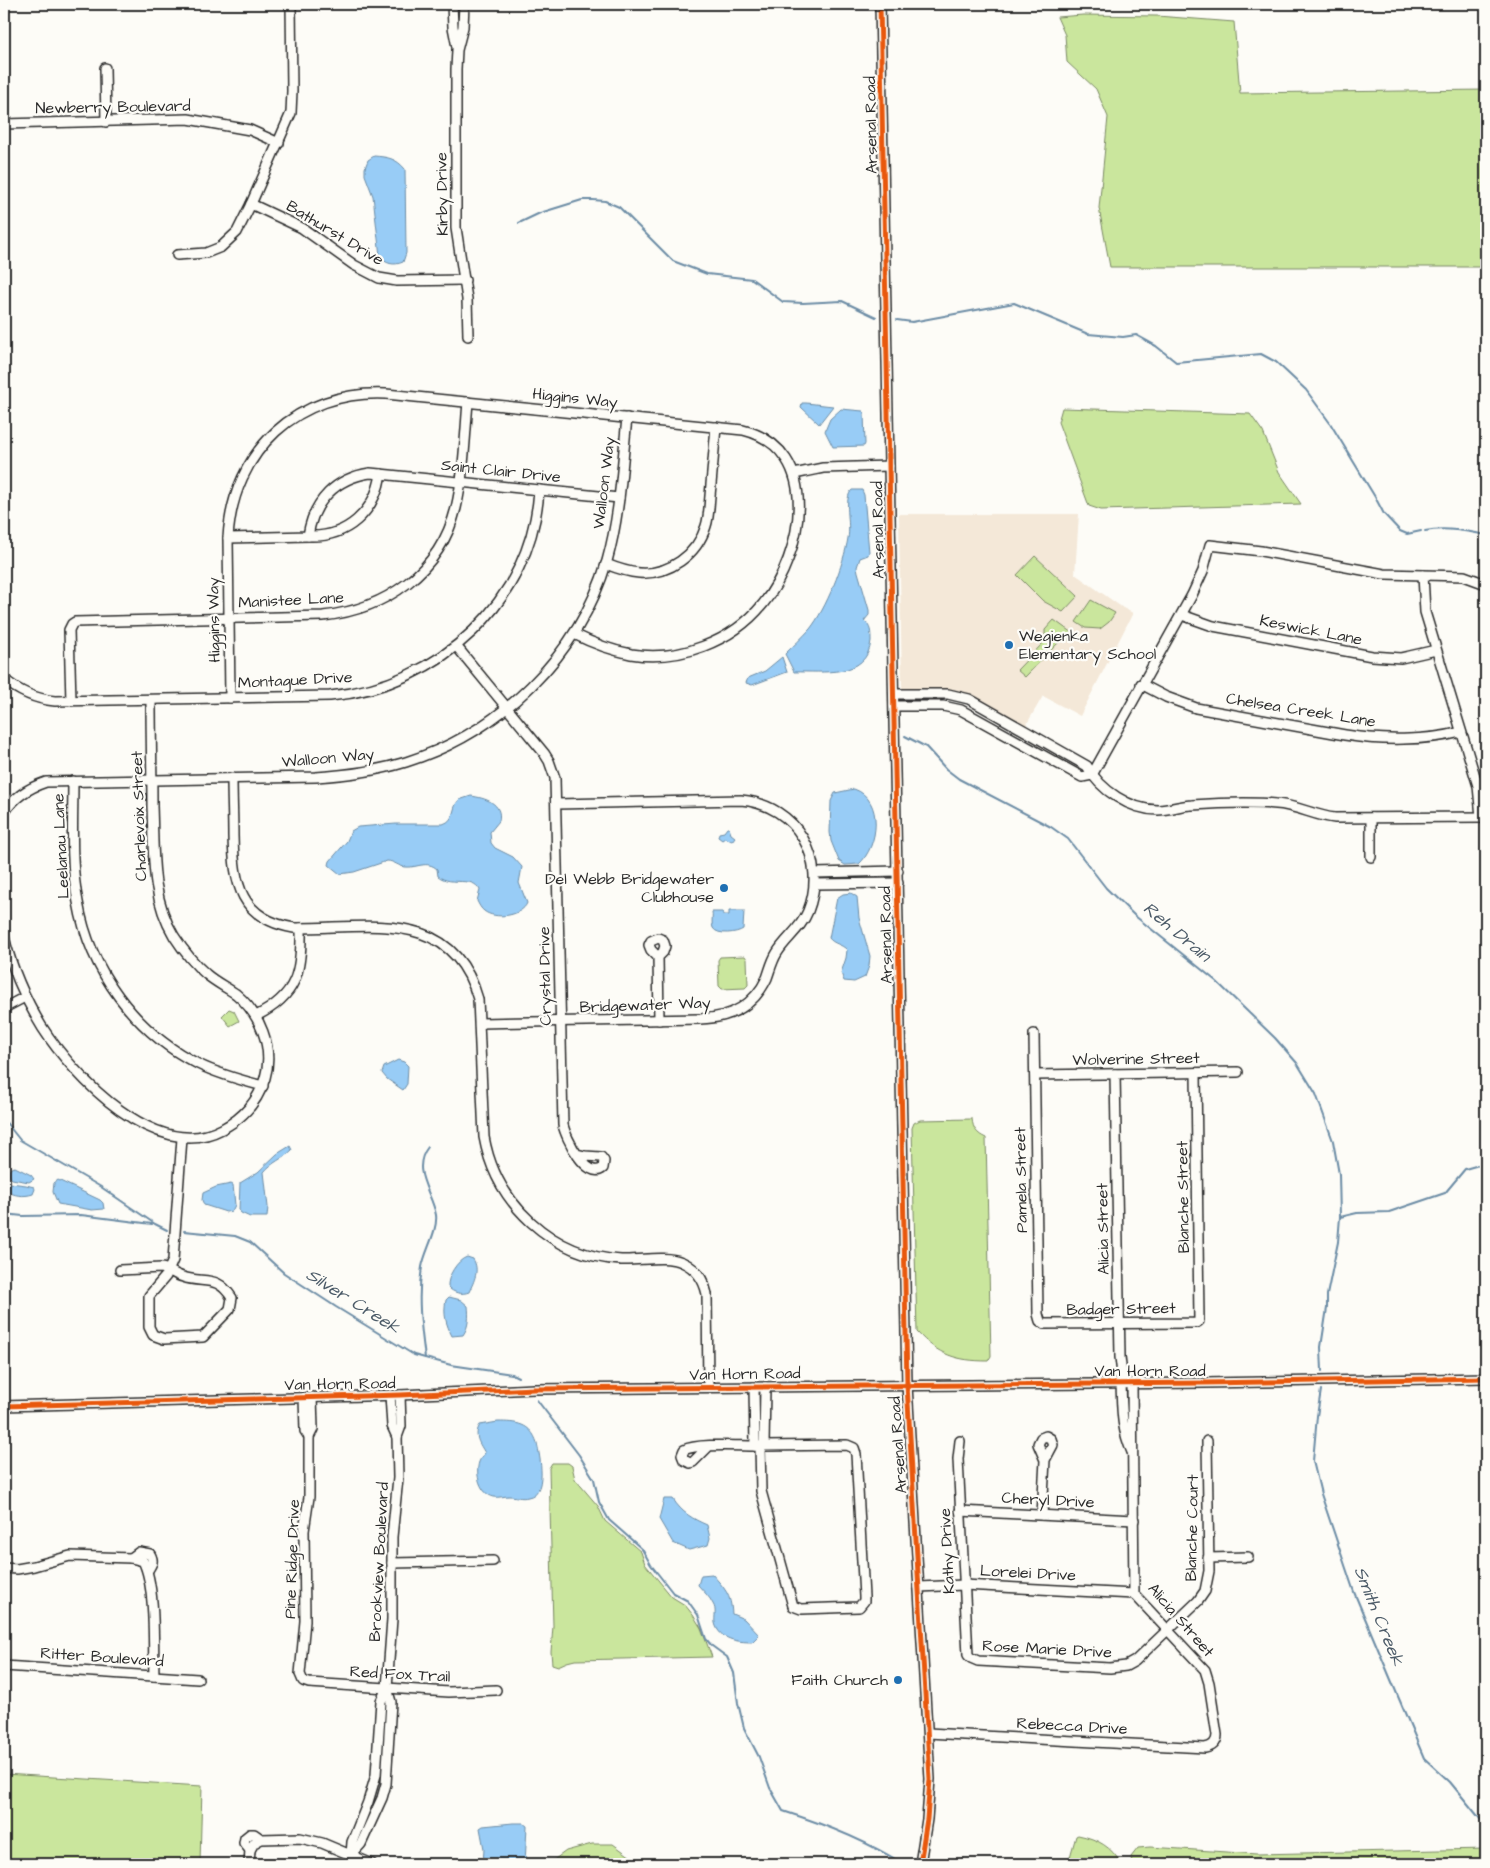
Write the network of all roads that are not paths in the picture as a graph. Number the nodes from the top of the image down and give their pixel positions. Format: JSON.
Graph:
{"nodes":[{"id":1,"x":291,"y":4,"type":"edge"},
{"id":2,"x":452,"y":4,"type":"edge"},
{"id":3,"x":464,"y":4,"type":"edge"},
{"id":4,"x":880,"y":4,"type":"edge"},
{"id":5,"x":457,"y":50,"type":"junction"},
{"id":6,"x":105,"y":68,"type":"dead end"},
{"id":7,"x":106,"y":122,"type":"junction"},
{"id":8,"x":4,"y":124,"type":"edge"},
{"id":9,"x":279,"y":143,"type":"junction"},
{"id":10,"x":251,"y":204,"type":"junction"},
{"id":11,"x":177,"y":255,"type":"dead end"},
{"id":12,"x":464,"y":280,"type":"junction"},
{"id":13,"x":468,"y":336,"type":"dead end"},
{"id":14,"x":468,"y":402,"type":"junction"},
{"id":15,"x":627,"y":418,"type":"junction"},
{"id":16,"x":716,"y":428,"type":"junction"},
{"id":17,"x":889,"y":466,"type":"junction"},
{"id":18,"x":381,"y":474,"type":"junction"},
{"id":19,"x":794,"y":474,"type":"junction"},
{"id":20,"x":460,"y":482,"type":"junction"},
{"id":21,"x":539,"y":490,"type":"junction"},
{"id":22,"x":619,"y":498,"type":"junction"},
{"id":23,"x":308,"y":536,"type":"junction"},
{"id":24,"x":228,"y":538,"type":"junction"},
{"id":25,"x":606,"y":564,"type":"junction"},
{"id":26,"x":1423,"y":575,"type":"junction"},
{"id":27,"x":1486,"y":584,"type":"edge"},
{"id":28,"x":1182,"y":615,"type":"junction"},
{"id":29,"x":229,"y":618,"type":"junction"},
{"id":30,"x":574,"y":634,"type":"junction"},
{"id":31,"x":457,"y":647,"type":"junction"},
{"id":32,"x":1436,"y":650,"type":"junction"},
{"id":33,"x":4,"y":679,"type":"edge"},
{"id":34,"x":1141,"y":684,"type":"junction"},
{"id":35,"x":894,"y":694,"type":"junction"},
{"id":36,"x":230,"y":698,"type":"junction"},
{"id":37,"x":151,"y":700,"type":"junction"},
{"id":38,"x":71,"y":701,"type":"junction"},
{"id":39,"x":894,"y":706,"type":"junction"},
{"id":40,"x":507,"y":708,"type":"junction"},
{"id":41,"x":993,"y":712,"type":"junction"},
{"id":42,"x":987,"y":723,"type":"junction"},
{"id":43,"x":1461,"y":732,"type":"junction"},
{"id":44,"x":1044,"y":741,"type":"junction"},
{"id":45,"x":1037,"y":752,"type":"junction"},
{"id":46,"x":1092,"y":775,"type":"junction"},
{"id":47,"x":232,"y":778,"type":"junction"},
{"id":48,"x":152,"y":779,"type":"junction"},
{"id":49,"x":73,"y":781,"type":"junction"},
{"id":50,"x":557,"y":804,"type":"junction"},
{"id":51,"x":4,"y":813,"type":"edge"},
{"id":52,"x":1484,"y":817,"type":"edge"},
{"id":53,"x":1371,"y":818,"type":"junction"},
{"id":54,"x":1371,"y":856,"type":"dead end"},
{"id":55,"x":898,"y":871,"type":"junction"},
{"id":56,"x":815,"y":873,"type":"junction"},
{"id":57,"x":898,"y":883,"type":"junction"},
{"id":58,"x":815,"y":884,"type":"junction"},
{"id":59,"x":301,"y":928,"type":"junction"},
{"id":60,"x":4,"y":938,"type":"edge"},
{"id":61,"x":658,"y":957,"type":"dead end"},
{"id":62,"x":25,"y":997,"type":"junction"},
{"id":63,"x":4,"y":1008,"type":"edge"},
{"id":64,"x":256,"y":1016,"type":"junction"},
{"id":65,"x":659,"y":1020,"type":"junction"},
{"id":66,"x":560,"y":1022,"type":"junction"},
{"id":67,"x":481,"y":1023,"type":"junction"},
{"id":68,"x":1034,"y":1034,"type":"dead end"},
{"id":69,"x":1238,"y":1072,"type":"dead end"},
{"id":70,"x":1196,"y":1073,"type":"junction"},
{"id":71,"x":1115,"y":1074,"type":"junction"},
{"id":72,"x":1035,"y":1075,"type":"junction"},
{"id":73,"x":262,"y":1086,"type":"junction"},
{"id":74,"x":182,"y":1138,"type":"junction"},
{"id":75,"x":577,"y":1154,"type":"dead end"},
{"id":76,"x":120,"y":1270,"type":"dead end"},
{"id":77,"x":170,"y":1271,"type":"junction"},
{"id":78,"x":1199,"y":1321,"type":"joint"},
{"id":79,"x":1042,"y":1324,"type":"joint"},
{"id":80,"x":1120,"y":1324,"type":"junction"},
{"id":81,"x":1486,"y":1378,"type":"edge"},
{"id":82,"x":1125,"y":1383,"type":"junction"},
{"id":83,"x":907,"y":1385,"type":"junction"},
{"id":84,"x":708,"y":1387,"type":"junction"},
{"id":85,"x":754,"y":1387,"type":"junction"},
{"id":86,"x":765,"y":1387,"type":"junction"},
{"id":87,"x":395,"y":1395,"type":"junction"},
{"id":88,"x":308,"y":1397,"type":"junction"},
{"id":89,"x":4,"y":1406,"type":"edge"},
{"id":90,"x":960,"y":1441,"type":"dead end"},
{"id":91,"x":1207,"y":1441,"type":"dead end"},
{"id":92,"x":708,"y":1446,"type":"dead end"},
{"id":93,"x":760,"y":1446,"type":"junction"},
{"id":94,"x":1045,"y":1460,"type":"dead end"},
{"id":95,"x":960,"y":1511,"type":"junction"},
{"id":96,"x":1042,"y":1515,"type":"junction"},
{"id":97,"x":1134,"y":1520,"type":"junction"},
{"id":98,"x":1248,"y":1557,"type":"dead end"},
{"id":99,"x":131,"y":1558,"type":"junction"},
{"id":100,"x":1208,"y":1558,"type":"junction"},
{"id":101,"x":493,"y":1561,"type":"dead end"},
{"id":102,"x":392,"y":1562,"type":"junction"},
{"id":103,"x":4,"y":1568,"type":"edge"},
{"id":104,"x":148,"y":1570,"type":"junction"},
{"id":105,"x":964,"y":1585,"type":"junction"},
{"id":106,"x":919,"y":1587,"type":"junction"},
{"id":107,"x":1134,"y":1594,"type":"junction"},
{"id":108,"x":1168,"y":1630,"type":"junction"},
{"id":109,"x":971,"y":1658,"type":"joint"},
{"id":110,"x":4,"y":1666,"type":"edge"},
{"id":111,"x":154,"y":1676,"type":"junction"},
{"id":112,"x":198,"y":1679,"type":"dead end"},
{"id":113,"x":303,"y":1681,"type":"joint"},
{"id":114,"x":387,"y":1688,"type":"junction"},
{"id":115,"x":496,"y":1690,"type":"dead end"},
{"id":116,"x":928,"y":1733,"type":"junction"},
{"id":117,"x":1213,"y":1745,"type":"joint"},
{"id":118,"x":367,"y":1806,"type":"junction"},
{"id":119,"x":376,"y":1810,"type":"junction"},
{"id":120,"x":349,"y":1860,"type":"edge"},
{"id":121,"x":249,"y":1864,"type":"edge"},
{"id":122,"x":372,"y":1864,"type":"edge"},
{"id":123,"x":920,"y":1864,"type":"edge"}],
"edges":[{"from":1,"to":9,"type":"street"},
{"from":2,"to":5,"type":"street","name":"Kirby Drive"},
{"from":3,"to":5,"type":"street","name":"Kirby Drive"},
{"from":4,"to":17,"type":"street","name":"Arsenal Road"},
{"from":5,"to":12,"type":"street","name":"Kirby Drive"},
{"from":6,"to":7,"type":"street"},
{"from":7,"to":8,"type":"street","name":"Newberry Boulevard"},
{"from":7,"to":9,"type":"street","name":"Newberry Boulevard"},
{"from":9,"to":10,"type":"street"},
{"from":10,"to":11,"type":"street"},
{"from":10,"to":12,"type":"street","name":"Bathurst Drive"},
{"from":12,"to":13,"type":"street","name":"Kirby Drive"},
{"from":14,"to":15,"type":"street","name":"Higgins Way"},
{"from":14,"to":20,"type":"street","name":"Manistee Lane"},
{"from":14,"to":24,"type":"street","name":"Higgins Way"},
{"from":15,"to":16,"type":"street","name":"Higgins Way"},
{"from":15,"to":22,"type":"street","name":"Walloon Way"},
{"from":16,"to":19,"type":"street","name":"Higgins Way"},
{"from":16,"to":25,"type":"street"},
{"from":17,"to":19,"type":"street"},
{"from":17,"to":35,"type":"street","name":"Arsenal Road"},
{"from":18,"to":20,"type":"street","name":"Saint Clair Drive"},
{"from":18,"to":23,"type":"street"},
{"from":18,"to":23,"type":"street","name":"Saint Clair Drive"},
{"from":19,"to":30,"type":"street","name":"Higgins Way"},
{"from":20,"to":21,"type":"street","name":"Saint Clair Drive"},
{"from":20,"to":29,"type":"street","name":"Manistee Lane"},
{"from":21,"to":22,"type":"street","name":"Saint Clair Drive"},
{"from":21,"to":31,"type":"street","name":"Montague Drive"},
{"from":22,"to":25,"type":"street","name":"Walloon Way"},
{"from":23,"to":24,"type":"street"},
{"from":24,"to":29,"type":"street","name":"Higgins Way"},
{"from":25,"to":30,"type":"street","name":"Walloon Way"},
{"from":26,"to":27,"type":"street"},
{"from":26,"to":28,"type":"street"},
{"from":26,"to":32,"type":"street"},
{"from":28,"to":32,"type":"street","name":"Keswick Lane"},
{"from":28,"to":34,"type":"street"},
{"from":29,"to":36,"type":"street","name":"Higgins Way"},
{"from":29,"to":38,"type":"street","name":"Manistee Lane"},
{"from":30,"to":40,"type":"street","name":"Walloon Way"},
{"from":31,"to":36,"type":"street","name":"Montague Drive"},
{"from":31,"to":40,"type":"street","name":"Crystal Drive"},
{"from":32,"to":43,"type":"street"},
{"from":33,"to":38,"type":"street","name":"Montague Drive"},
{"from":34,"to":43,"type":"street","name":"Chelsea Creek Lane"},
{"from":34,"to":46,"type":"street"},
{"from":35,"to":39,"type":"street","name":"Arsenal Road"},
{"from":35,"to":41,"type":"street"},
{"from":36,"to":37,"type":"street","name":"Montague Drive"},
{"from":37,"to":38,"type":"street","name":"Montague Drive"},
{"from":37,"to":48,"type":"street","name":"Charlevoix Street"},
{"from":39,"to":42,"type":"street"},
{"from":39,"to":55,"type":"street","name":"Arsenal Road"},
{"from":40,"to":47,"type":"street","name":"Walloon Way"},
{"from":40,"to":50,"type":"street","name":"Crystal Drive"},
{"from":41,"to":42,"type":"street"},
{"from":41,"to":44,"type":"street"},
{"from":42,"to":45,"type":"street"},
{"from":43,"to":52,"type":"street"},
{"from":44,"to":45,"type":"street"},
{"from":44,"to":46,"type":"street"},
{"from":45,"to":46,"type":"street"},
{"from":46,"to":53,"type":"street"},
{"from":47,"to":48,"type":"street","name":"Walloon Way"},
{"from":47,"to":59,"type":"street"},
{"from":48,"to":49,"type":"street","name":"Walloon Way"},
{"from":48,"to":64,"type":"street","name":"Charlevoix Street"},
{"from":49,"to":51,"type":"street","name":"Walloon Way"},
{"from":49,"to":73,"type":"street","name":"Leelanau Lane"},
{"from":50,"to":56,"type":"street","name":"Bridgewater Way"},
{"from":50,"to":66,"type":"street","name":"Crystal Drive"},
{"from":52,"to":53,"type":"street"},
{"from":53,"to":54,"type":"street"},
{"from":55,"to":56,"type":"street"},
{"from":55,"to":57,"type":"street","name":"Arsenal Road"},
{"from":56,"to":58,"type":"street","name":"Bridgewater Way"},
{"from":57,"to":58,"type":"street"},
{"from":57,"to":83,"type":"street","name":"Arsenal Road"},
{"from":58,"to":65,"type":"street","name":"Bridgewater Way"},
{"from":59,"to":64,"type":"street"},
{"from":59,"to":67,"type":"street"},
{"from":60,"to":62,"type":"street"},
{"from":61,"to":65,"type":"street"},
{"from":62,"to":63,"type":"street"},
{"from":62,"to":74,"type":"street"},
{"from":64,"to":73,"type":"street","name":"Charlevoix Street"},
{"from":65,"to":66,"type":"street","name":"Bridgewater Way"},
{"from":66,"to":67,"type":"street","name":"Bridgewater Way"},
{"from":66,"to":75,"type":"street","name":"Crystal Drive"},
{"from":67,"to":84,"type":"street"},
{"from":68,"to":72,"type":"street","name":"Pamela Street"},
{"from":69,"to":70,"type":"street","name":"Wolverine Street"},
{"from":70,"to":71,"type":"street","name":"Wolverine Street"},
{"from":70,"to":78,"type":"street","name":"Blanche Street"},
{"from":71,"to":72,"type":"street","name":"Wolverine Street"},
{"from":71,"to":80,"type":"street","name":"Alicia Street"},
{"from":72,"to":79,"type":"street","name":"Pamela Street"},
{"from":73,"to":74,"type":"street","name":"Charlevoix Street"},
{"from":74,"to":77,"type":"street"},
{"from":76,"to":77,"type":"street"},
{"from":77,"to":77,"type":"street"},
{"from":78,"to":80,"type":"street","name":"Badger Street"},
{"from":79,"to":80,"type":"street","name":"Badger Street"},
{"from":80,"to":82,"type":"street","name":"Alicia Street"},
{"from":81,"to":82,"type":"street","name":"Van Horn Road"},
{"from":82,"to":83,"type":"street","name":"Van Horn Road"},
{"from":82,"to":97,"type":"street","name":"Alicia Street"},
{"from":83,"to":86,"type":"street","name":"Van Horn Road"},
{"from":83,"to":106,"type":"street","name":"Arsenal Road"},
{"from":84,"to":85,"type":"street","name":"Van Horn Road"},
{"from":84,"to":87,"type":"street","name":"Van Horn Road"},
{"from":85,"to":86,"type":"street","name":"Van Horn Road"},
{"from":85,"to":93,"type":"street"},
{"from":86,"to":93,"type":"street"},
{"from":87,"to":88,"type":"street","name":"Van Horn Road"},
{"from":87,"to":102,"type":"street","name":"Brookview Boulevard"},
{"from":88,"to":89,"type":"street","name":"Van Horn Road"},
{"from":88,"to":113,"type":"street","name":"Pine Ridge Drive"},
{"from":90,"to":95,"type":"street","name":"Kathy Drive"},
{"from":91,"to":100,"type":"street","name":"Blanche Court"},
{"from":92,"to":93,"type":"street"},
{"from":93,"to":93,"type":"street"},
{"from":94,"to":96,"type":"street"},
{"from":95,"to":96,"type":"street","name":"Cheryl Drive"},
{"from":95,"to":105,"type":"street","name":"Kathy Drive"},
{"from":96,"to":97,"type":"street","name":"Cheryl Drive"},
{"from":97,"to":107,"type":"street","name":"Alicia Street"},
{"from":98,"to":100,"type":"street"},
{"from":99,"to":103,"type":"street"},
{"from":99,"to":104,"type":"street"},
{"from":99,"to":104,"type":"street"},
{"from":100,"to":108,"type":"street","name":"Blanche Court"},
{"from":101,"to":102,"type":"street"},
{"from":102,"to":114,"type":"street","name":"Brookview Boulevard"},
{"from":104,"to":111,"type":"street"},
{"from":105,"to":106,"type":"street","name":"Lorelei Drive"},
{"from":105,"to":107,"type":"street","name":"Lorelei Drive"},
{"from":105,"to":109,"type":"street","name":"Kathy Drive"},
{"from":106,"to":116,"type":"street","name":"Arsenal Road"},
{"from":107,"to":108,"type":"street","name":"Alicia Street"},
{"from":108,"to":109,"type":"street","name":"Rose Marie Drive"},
{"from":108,"to":117,"type":"street","name":"Alicia Street"},
{"from":110,"to":111,"type":"street","name":"Ritter Boulevard"},
{"from":111,"to":112,"type":"street","name":"Ritter Boulevard"},
{"from":113,"to":114,"type":"street","name":"Red Fox Trail"},
{"from":114,"to":115,"type":"street","name":"Red Fox Trail"},
{"from":114,"to":118,"type":"street","name":"Brookview Boulevard"},
{"from":114,"to":119,"type":"street","name":"Brookview Boulevard"},
{"from":116,"to":117,"type":"street","name":"Rebecca Drive"},
{"from":116,"to":123,"type":"street","name":"Arsenal Road"},
{"from":118,"to":119,"type":"street"},
{"from":118,"to":120,"type":"street","name":"Brookview Boulevard"},
{"from":119,"to":120,"type":"street","name":"Brookview Boulevard"},
{"from":120,"to":121,"type":"street"},
{"from":120,"to":122,"type":"street"}]}
